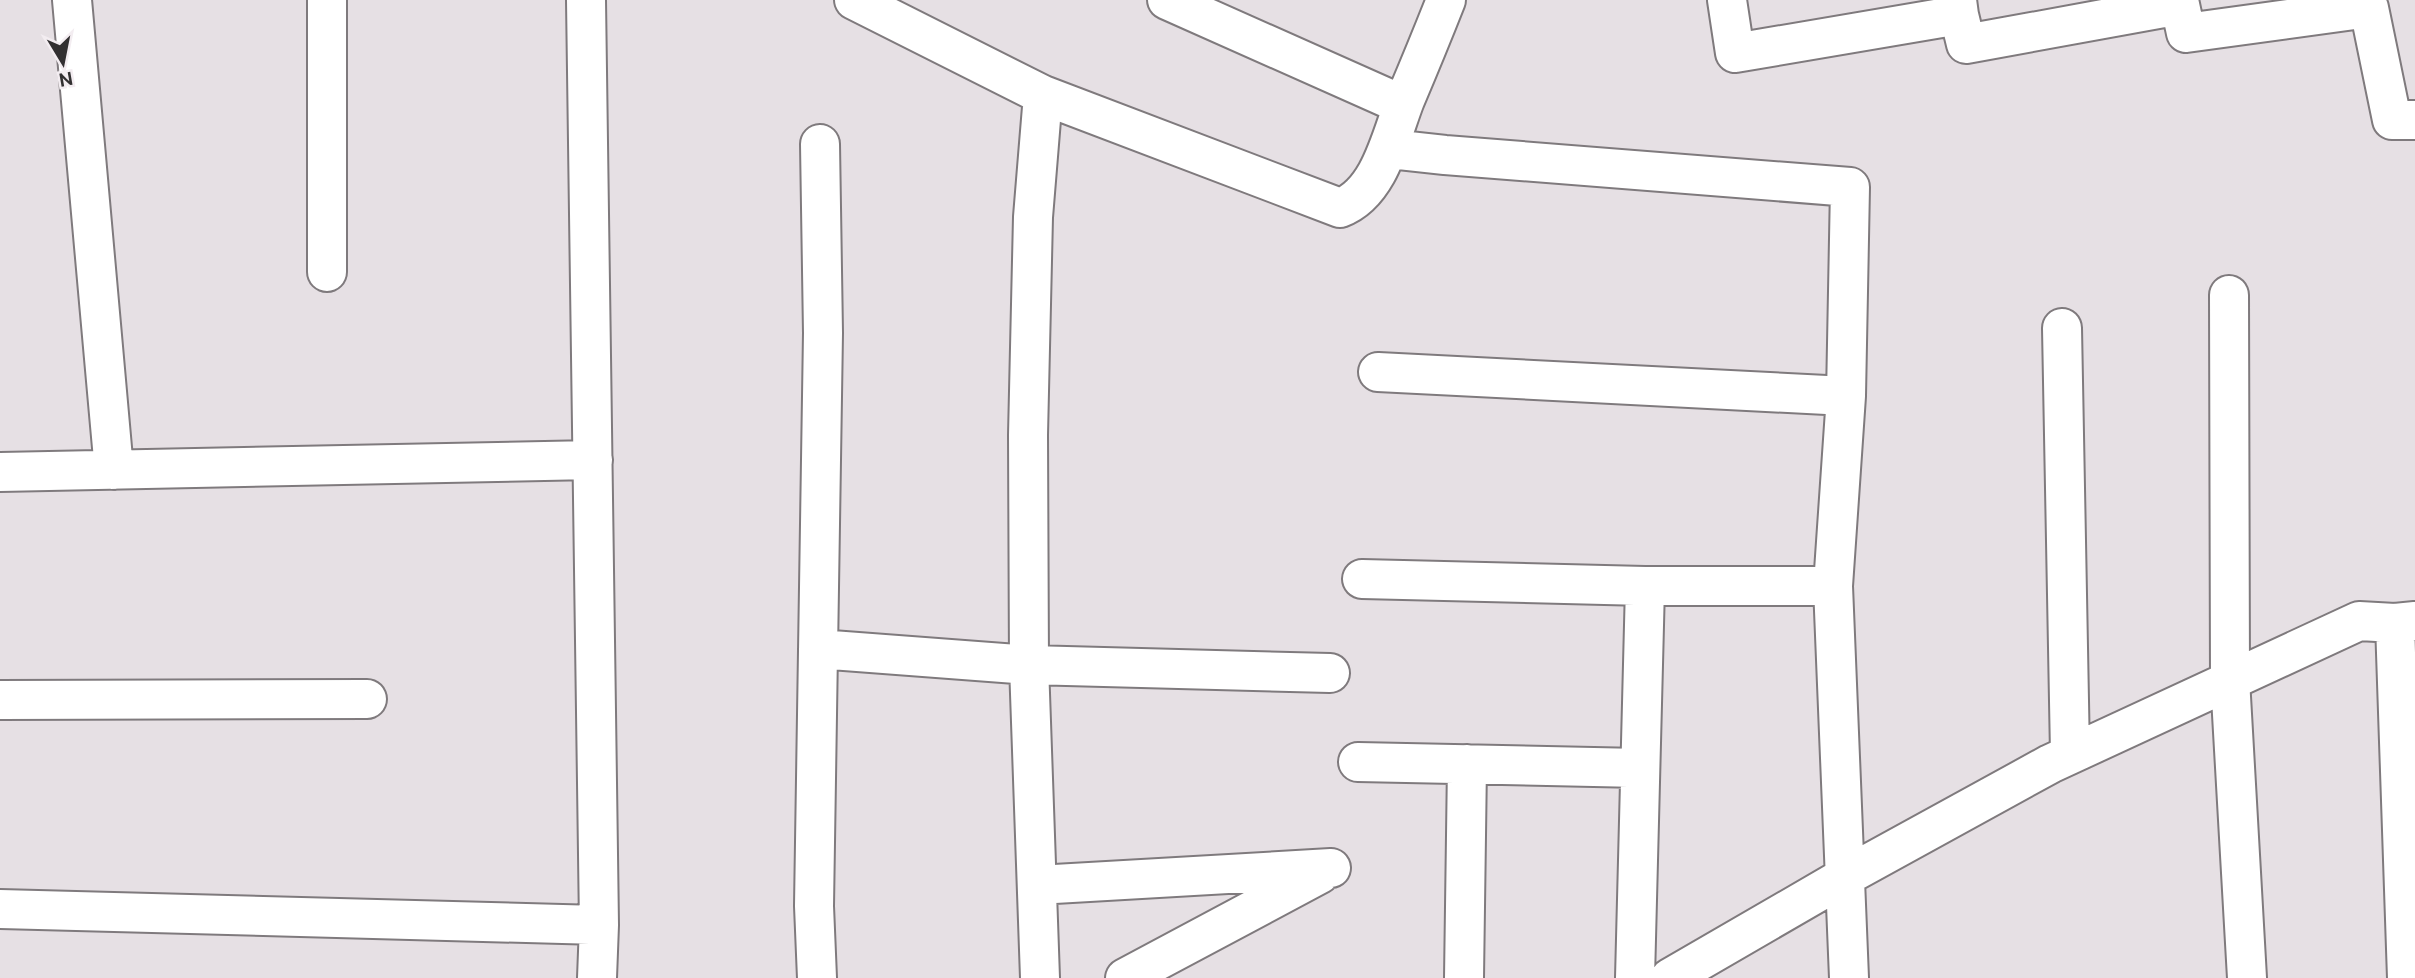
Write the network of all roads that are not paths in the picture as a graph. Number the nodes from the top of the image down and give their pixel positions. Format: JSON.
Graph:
{"nodes":[{"id":1,"x":72,"y":0,"type":"edge"},
{"id":2,"x":327,"y":0,"type":"edge"},
{"id":3,"x":586,"y":0,"type":"edge"},
{"id":4,"x":854,"y":0,"type":"edge"},
{"id":5,"x":1167,"y":0,"type":"edge"},
{"id":6,"x":1446,"y":0,"type":"edge"},
{"id":7,"x":1727,"y":0,"type":"edge"},
{"id":8,"x":2179,"y":3,"type":"edge"},
{"id":9,"x":1958,"y":8,"type":"edge"},
{"id":10,"x":1043,"y":95,"type":"junction"},
{"id":11,"x":1403,"y":104,"type":"junction"},
{"id":12,"x":2415,"y":120,"type":"edge"},
{"id":13,"x":820,"y":144,"type":"dead end"},
{"id":14,"x":1390,"y":149,"type":"junction"},
{"id":15,"x":327,"y":272,"type":"dead end"},
{"id":16,"x":2229,"y":295,"type":"dead end"},
{"id":17,"x":2062,"y":328,"type":"dead end"},
{"id":18,"x":1378,"y":372,"type":"dead end"},
{"id":19,"x":1846,"y":396,"type":"junction"},
{"id":20,"x":593,"y":460,"type":"junction"},
{"id":21,"x":114,"y":470,"type":"junction"},
{"id":22,"x":0,"y":472,"type":"edge"},
{"id":23,"x":1362,"y":579,"type":"dead end"},
{"id":24,"x":1646,"y":586,"type":"junction"},
{"id":25,"x":1833,"y":586,"type":"junction"},
{"id":26,"x":2405,"y":622,"type":"edge"},
{"id":27,"x":818,"y":649,"type":"junction"},
{"id":28,"x":1029,"y":665,"type":"junction"},
{"id":29,"x":1329,"y":673,"type":"dead end"},
{"id":30,"x":2230,"y":679,"type":"junction"},
{"id":31,"x":367,"y":699,"type":"dead end"},
{"id":32,"x":0,"y":700,"type":"edge"},
{"id":33,"x":2070,"y":754,"type":"junction"},
{"id":34,"x":1358,"y":762,"type":"dead end"},
{"id":35,"x":1467,"y":764,"type":"junction"},
{"id":36,"x":1640,"y":768,"type":"junction"},
{"id":37,"x":1846,"y":876,"type":"junction"},
{"id":38,"x":1037,"y":885,"type":"junction"},
{"id":39,"x":0,"y":909,"type":"edge"},
{"id":40,"x":599,"y":925,"type":"junction"},
{"id":41,"x":597,"y":978,"type":"edge"},
{"id":42,"x":817,"y":978,"type":"edge"},
{"id":43,"x":1040,"y":978,"type":"edge"},
{"id":44,"x":1125,"y":978,"type":"edge"},
{"id":45,"x":1464,"y":978,"type":"edge"},
{"id":46,"x":1635,"y":978,"type":"edge"},
{"id":47,"x":1670,"y":978,"type":"edge"},
{"id":48,"x":1849,"y":978,"type":"edge"},
{"id":49,"x":2247,"y":978,"type":"edge"},
{"id":50,"x":2407,"y":978,"type":"edge"}],
"edges":[{"from":1,"to":21,"type":"street"},
{"from":2,"to":15,"type":"street"},
{"from":3,"to":20,"type":"street"},
{"from":4,"to":10,"type":"street"},
{"from":5,"to":11,"type":"street"},
{"from":6,"to":11,"type":"street"},
{"from":7,"to":9,"type":"street"},
{"from":8,"to":9,"type":"street"},
{"from":8,"to":12,"type":"street"},
{"from":10,"to":14,"type":"street"},
{"from":10,"to":28,"type":"street"},
{"from":11,"to":14,"type":"street"},
{"from":13,"to":27,"type":"street"},
{"from":14,"to":19,"type":"street"},
{"from":16,"to":30,"type":"street"},
{"from":17,"to":33,"type":"street"},
{"from":18,"to":19,"type":"street"},
{"from":19,"to":25,"type":"street"},
{"from":20,"to":21,"type":"street"},
{"from":20,"to":40,"type":"street"},
{"from":21,"to":22,"type":"street"},
{"from":23,"to":24,"type":"street"},
{"from":24,"to":25,"type":"street"},
{"from":24,"to":36,"type":"street"},
{"from":25,"to":37,"type":"street"},
{"from":26,"to":30,"type":"street"},
{"from":26,"to":50,"type":"street"},
{"from":27,"to":28,"type":"street"},
{"from":27,"to":42,"type":"street"},
{"from":28,"to":29,"type":"street"},
{"from":28,"to":38,"type":"street"},
{"from":30,"to":33,"type":"street"},
{"from":30,"to":49,"type":"street"},
{"from":31,"to":32,"type":"street"},
{"from":33,"to":37,"type":"street"},
{"from":34,"to":35,"type":"street"},
{"from":35,"to":36,"type":"street"},
{"from":35,"to":45,"type":"street"},
{"from":36,"to":46,"type":"street"},
{"from":37,"to":47,"type":"street"},
{"from":37,"to":48,"type":"street"},
{"from":38,"to":43,"type":"street"},
{"from":38,"to":44,"type":"street"},
{"from":39,"to":40,"type":"street"},
{"from":40,"to":41,"type":"street"}]}
